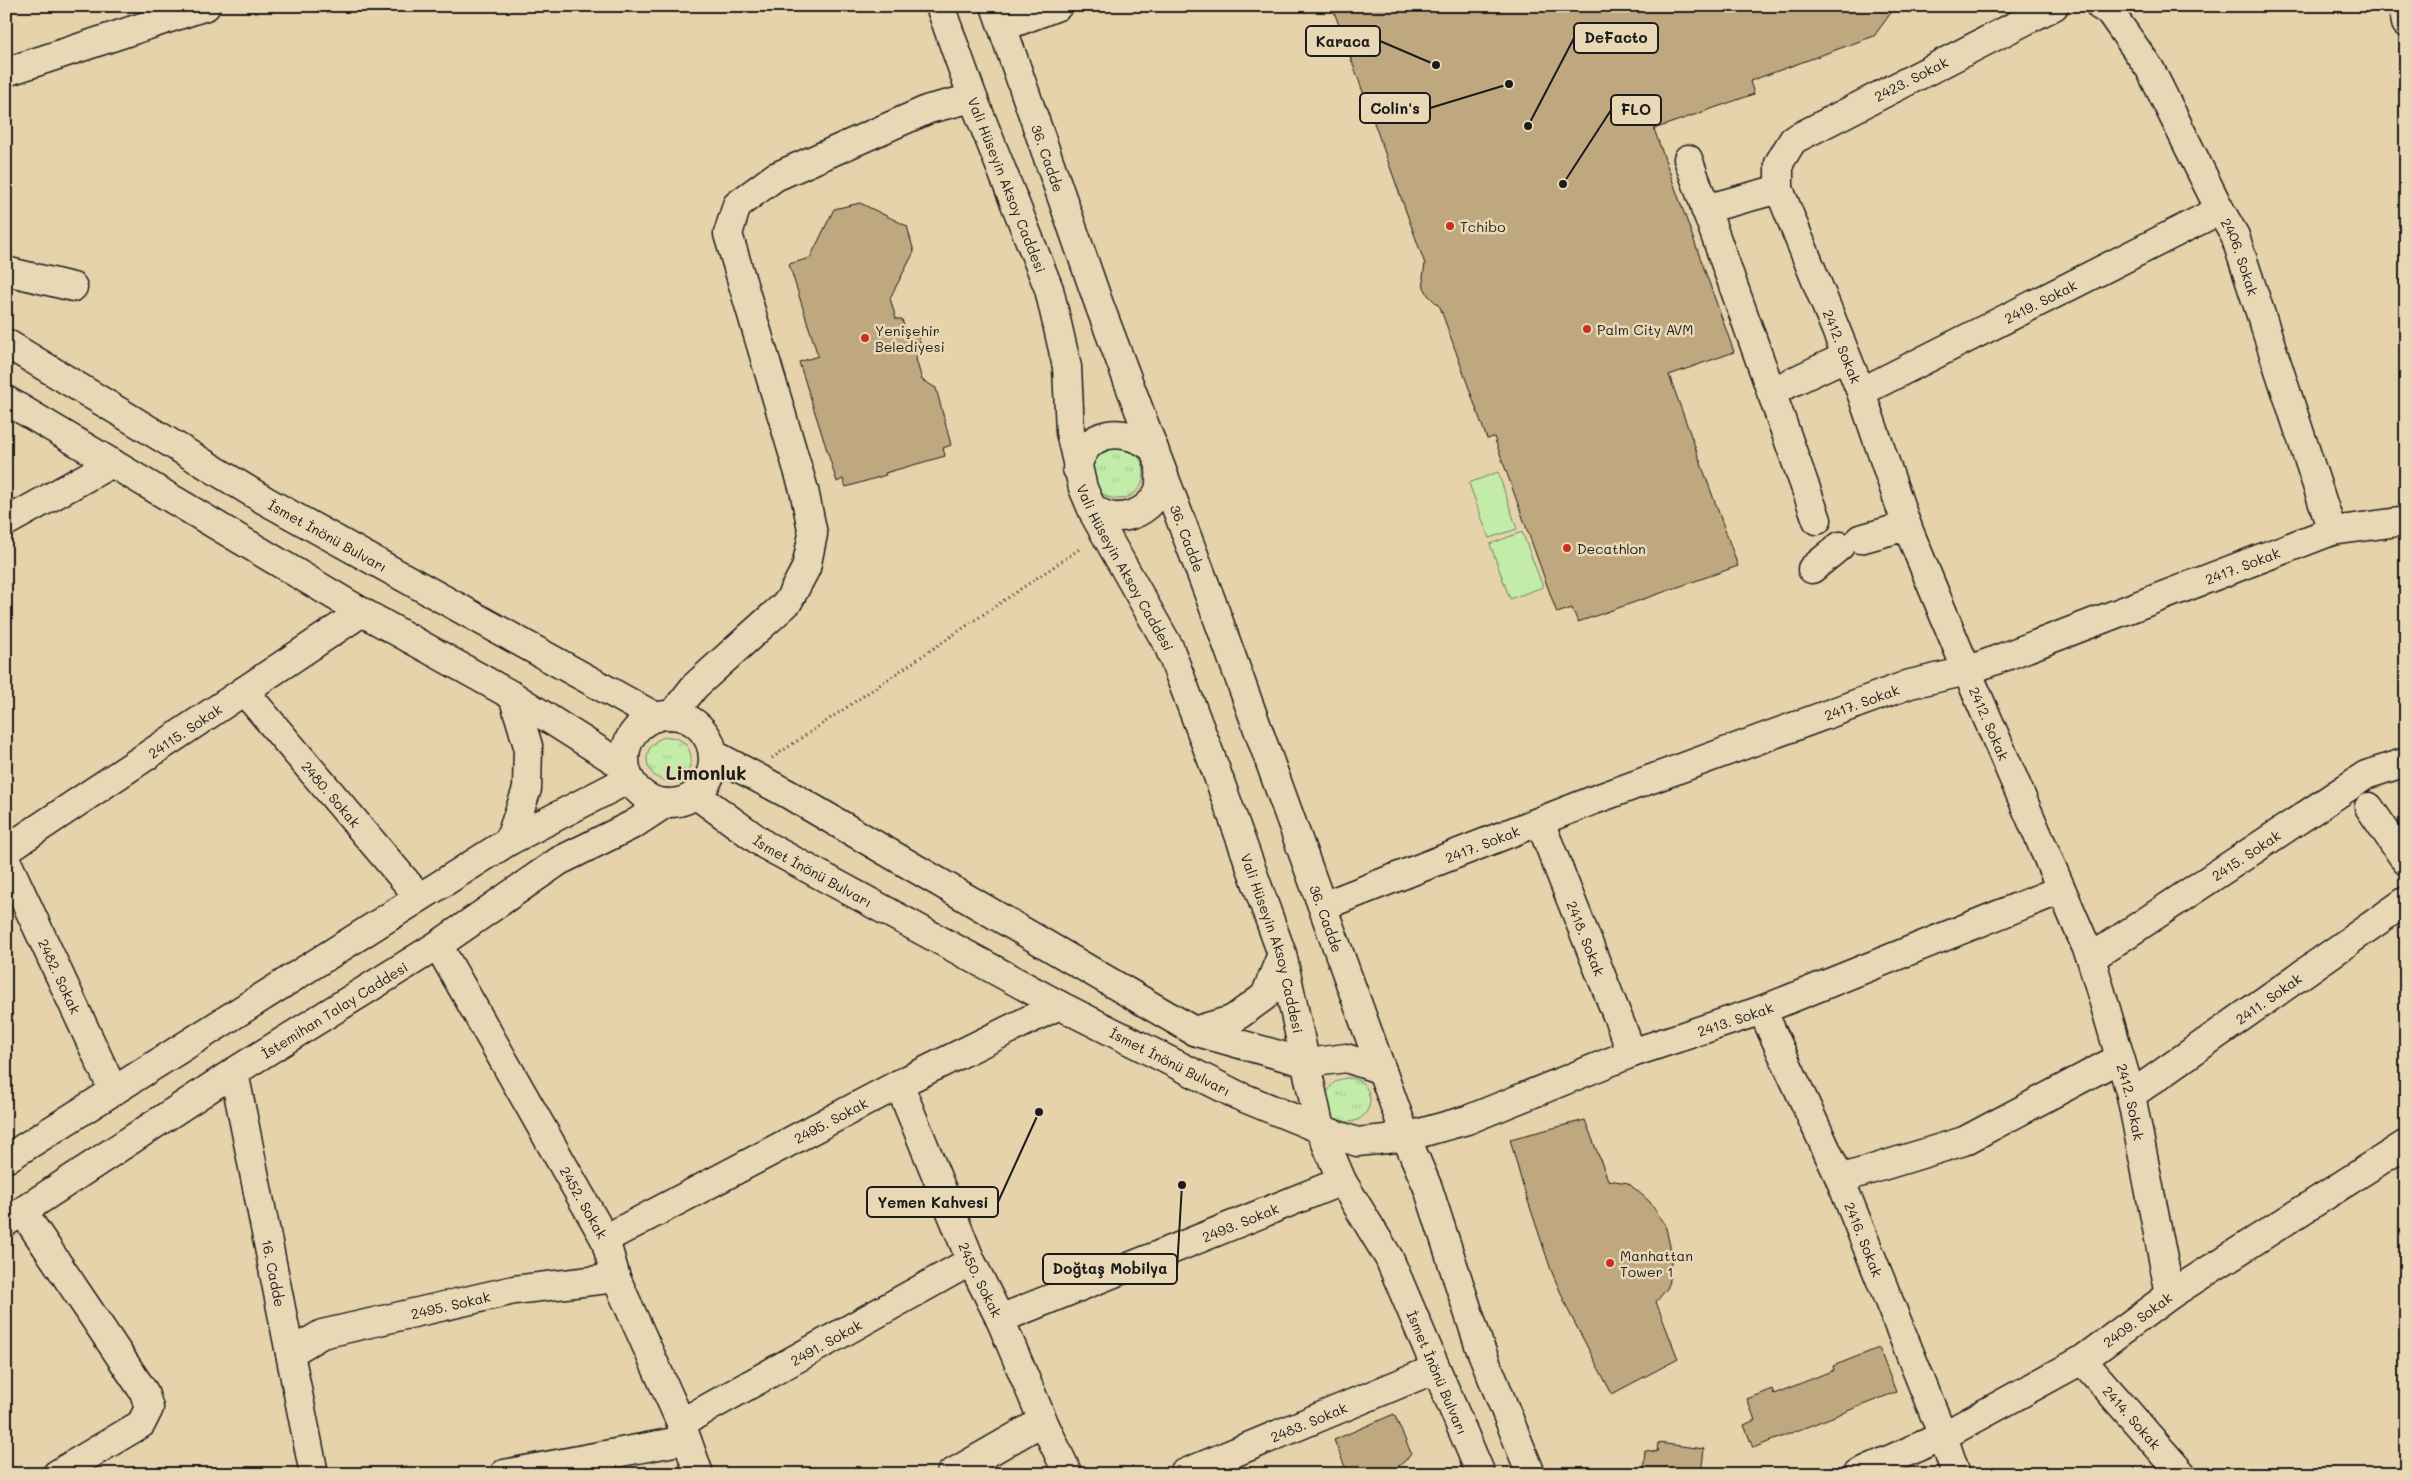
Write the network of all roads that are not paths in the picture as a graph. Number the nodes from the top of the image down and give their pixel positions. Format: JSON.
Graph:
{"nodes":[{"id":1,"x":206,"y":6,"type":"edge"},
{"id":2,"x":940,"y":6,"type":"edge"},
{"id":3,"x":1058,"y":6,"type":"edge"},
{"id":4,"x":2054,"y":6,"type":"edge"},
{"id":5,"x":2100,"y":6,"type":"edge"},
{"id":6,"x":2402,"y":6,"type":"edge"},
{"id":7,"x":999,"y":16,"type":"edge"},
{"id":8,"x":2406,"y":23,"type":"edge"},
{"id":9,"x":6,"y":72,"type":"edge"},
{"id":10,"x":973,"y":98,"type":"junction"},
{"id":11,"x":1688,"y":159,"type":"dead end"},
{"id":12,"x":1779,"y":176,"type":"junction"},
{"id":13,"x":1705,"y":209,"type":"junction"},
{"id":14,"x":2220,"y":210,"type":"junction"},
{"id":15,"x":6,"y":272,"type":"edge"},
{"id":16,"x":73,"y":287,"type":"dead end"},
{"id":17,"x":6,"y":342,"type":"edge"},
{"id":18,"x":1845,"y":357,"type":"junction"},
{"id":19,"x":1771,"y":392,"type":"junction"},
{"id":20,"x":1861,"y":392,"type":"junction"},
{"id":21,"x":6,"y":400,"type":"edge"},
{"id":22,"x":1157,"y":457,"type":"junction"},
{"id":23,"x":112,"y":463,"type":"junction"},
{"id":24,"x":1078,"y":469,"type":"junction"},
{"id":25,"x":1091,"y":506,"type":"junction"},
{"id":26,"x":1817,"y":520,"type":"dead end"},
{"id":27,"x":2406,"y":521,"type":"edge"},
{"id":28,"x":6,"y":522,"type":"edge"},
{"id":29,"x":1907,"y":526,"type":"junction"},
{"id":30,"x":2332,"y":531,"type":"junction"},
{"id":31,"x":1812,"y":569,"type":"dead end"},
{"id":32,"x":362,"y":612,"type":"junction"},
{"id":33,"x":1967,"y":671,"type":"junction"},
{"id":34,"x":244,"y":691,"type":"junction"},
{"id":35,"x":513,"y":696,"type":"junction"},
{"id":36,"x":664,"y":716,"type":"junction"},
{"id":37,"x":713,"y":754,"type":"junction"},
{"id":38,"x":2406,"y":762,"type":"edge"},
{"id":39,"x":627,"y":773,"type":"junction"},
{"id":40,"x":695,"y":794,"type":"junction"},
{"id":41,"x":666,"y":803,"type":"junction"},
{"id":42,"x":2369,"y":807,"type":"dead end"},
{"id":43,"x":1540,"y":822,"type":"junction"},
{"id":44,"x":508,"y":841,"type":"junction"},
{"id":45,"x":6,"y":850,"type":"edge"},
{"id":46,"x":6,"y":860,"type":"edge"},
{"id":47,"x":2406,"y":861,"type":"edge"},
{"id":48,"x":2060,"y":890,"type":"junction"},
{"id":49,"x":419,"y":897,"type":"junction"},
{"id":50,"x":2406,"y":901,"type":"edge"},
{"id":51,"x":1324,"y":906,"type":"junction"},
{"id":52,"x":438,"y":946,"type":"junction"},
{"id":53,"x":1282,"y":954,"type":"junction"},
{"id":54,"x":2091,"y":958,"type":"junction"},
{"id":55,"x":1059,"y":1005,"type":"junction"},
{"id":56,"x":1762,"y":1010,"type":"junction"},
{"id":57,"x":1194,"y":1031,"type":"junction"},
{"id":58,"x":1632,"y":1053,"type":"junction"},
{"id":59,"x":2120,"y":1058,"type":"junction"},
{"id":60,"x":1307,"y":1063,"type":"junction"},
{"id":61,"x":1382,"y":1070,"type":"junction"},
{"id":62,"x":234,"y":1072,"type":"junction"},
{"id":63,"x":899,"y":1084,"type":"junction"},
{"id":64,"x":113,"y":1090,"type":"junction"},
{"id":65,"x":2131,"y":1095,"type":"junction"},
{"id":66,"x":1320,"y":1129,"type":"junction"},
{"id":67,"x":1406,"y":1137,"type":"junction"},
{"id":68,"x":2406,"y":1144,"type":"edge"},
{"id":69,"x":6,"y":1159,"type":"edge"},
{"id":70,"x":1840,"y":1179,"type":"junction"},
{"id":71,"x":1342,"y":1181,"type":"junction"},
{"id":72,"x":15,"y":1217,"type":"edge"},
{"id":73,"x":605,"y":1240,"type":"junction"},
{"id":74,"x":972,"y":1261,"type":"junction"},
{"id":75,"x":616,"y":1278,"type":"junction"},
{"id":76,"x":2170,"y":1295,"type":"junction"},
{"id":77,"x":1000,"y":1319,"type":"junction"},
{"id":78,"x":290,"y":1353,"type":"junction"},
{"id":79,"x":2082,"y":1360,"type":"junction"},
{"id":80,"x":1435,"y":1369,"type":"junction"},
{"id":81,"x":1043,"y":1421,"type":"junction"},
{"id":82,"x":683,"y":1431,"type":"junction"},
{"id":83,"x":1943,"y":1436,"type":"junction"},
{"id":84,"x":57,"y":1474,"type":"edge"},
{"id":85,"x":314,"y":1474,"type":"edge"},
{"id":86,"x":504,"y":1474,"type":"edge"},
{"id":87,"x":699,"y":1474,"type":"edge"},
{"id":88,"x":951,"y":1474,"type":"edge"},
{"id":89,"x":1068,"y":1474,"type":"edge"},
{"id":90,"x":1183,"y":1474,"type":"edge"},
{"id":91,"x":1481,"y":1474,"type":"edge"},
{"id":92,"x":1531,"y":1474,"type":"edge"},
{"id":93,"x":1857,"y":1474,"type":"edge"},
{"id":94,"x":1956,"y":1474,"type":"edge"},
{"id":95,"x":2182,"y":1474,"type":"edge"}],
"edges":[{"from":1,"to":9,"type":"street"},
{"from":2,"to":10,"type":"street","name":"Vali Hüseyin Aksoy Caddesi"},
{"from":3,"to":7,"type":"street"},
{"from":4,"to":12,"type":"street","name":"2423. Sokak"},
{"from":5,"to":14,"type":"street","name":"2406. Sokak"},
{"from":6,"to":8,"type":"street"},
{"from":7,"to":22,"type":"street","name":"36. Cadde"},
{"from":10,"to":24,"type":"street","name":"Vali Hüseyin Aksoy Caddesi"},
{"from":10,"to":36,"type":"street"},
{"from":11,"to":13,"type":"street"},
{"from":12,"to":13,"type":"street"},
{"from":12,"to":18,"type":"street","name":"2412. Sokak"},
{"from":13,"to":19,"type":"street"},
{"from":14,"to":20,"type":"street","name":"2419. Sokak"},
{"from":14,"to":30,"type":"street","name":"2406. Sokak"},
{"from":15,"to":16,"type":"street"},
{"from":17,"to":36,"type":"street","name":"İsmet İnönü Bulvarı"},
{"from":18,"to":19,"type":"street"},
{"from":18,"to":20,"type":"street","name":"2412. Sokak"},
{"from":19,"to":26,"type":"street"},
{"from":20,"to":29,"type":"street","name":"2412. Sokak"},
{"from":21,"to":23,"type":"street"},
{"from":22,"to":24,"type":"street"},
{"from":22,"to":25,"type":"street"},
{"from":22,"to":51,"type":"street","name":"36. Cadde"},
{"from":23,"to":28,"type":"street"},
{"from":23,"to":32,"type":"street"},
{"from":24,"to":25,"type":"street","name":"Vali Hüseyin Aksoy Caddesi"},
{"from":25,"to":53,"type":"street","name":"Vali Hüseyin Aksoy Caddesi"},
{"from":27,"to":30,"type":"street","name":"2417. Sokak"},
{"from":29,"to":31,"type":"street"},
{"from":29,"to":33,"type":"street","name":"2412. Sokak"},
{"from":30,"to":33,"type":"street","name":"2417. Sokak"},
{"from":32,"to":34,"type":"street","name":"24115. Sokak"},
{"from":32,"to":35,"type":"street"},
{"from":33,"to":43,"type":"street","name":"2417. Sokak"},
{"from":33,"to":48,"type":"street","name":"2412. Sokak"},
{"from":34,"to":45,"type":"street","name":"24115. Sokak"},
{"from":34,"to":49,"type":"street","name":"2480. Sokak"},
{"from":35,"to":39,"type":"street"},
{"from":35,"to":44,"type":"street"},
{"from":36,"to":37,"type":"street"},
{"from":36,"to":39,"type":"street"},
{"from":37,"to":40,"type":"street"},
{"from":37,"to":57,"type":"street"},
{"from":38,"to":54,"type":"street","name":"2415. Sokak"},
{"from":39,"to":41,"type":"street"},
{"from":39,"to":44,"type":"street"},
{"from":40,"to":41,"type":"street"},
{"from":40,"to":55,"type":"street","name":"İsmet İnönü Bulvarı"},
{"from":41,"to":52,"type":"street","name":"İstemihan Talay Caddesi"},
{"from":42,"to":47,"type":"street"},
{"from":43,"to":51,"type":"street","name":"2417. Sokak"},
{"from":43,"to":58,"type":"street","name":"2418. Sokak"},
{"from":44,"to":49,"type":"street"},
{"from":46,"to":64,"type":"street","name":"2482. Sokak"},
{"from":48,"to":54,"type":"street","name":"2412. Sokak"},
{"from":48,"to":56,"type":"street","name":"2413. Sokak"},
{"from":49,"to":64,"type":"street"},
{"from":50,"to":65,"type":"street","name":"2411. Sokak"},
{"from":51,"to":61,"type":"street","name":"36. Cadde"},
{"from":52,"to":62,"type":"street","name":"İstemihan Talay Caddesi"},
{"from":52,"to":73,"type":"street","name":"2452. Sokak"},
{"from":53,"to":57,"type":"street"},
{"from":53,"to":60,"type":"street","name":"Vali Hüseyin Aksoy Caddesi"},
{"from":54,"to":59,"type":"street","name":"2412. Sokak"},
{"from":55,"to":63,"type":"street","name":"2495. Sokak"},
{"from":55,"to":66,"type":"street","name":"İsmet İnönü Bulvarı"},
{"from":56,"to":58,"type":"street","name":"2413. Sokak"},
{"from":56,"to":70,"type":"street","name":"2416. Sokak"},
{"from":57,"to":60,"type":"street"},
{"from":58,"to":67,"type":"street","name":"2413. Sokak"},
{"from":59,"to":65,"type":"street","name":"2412. Sokak"},
{"from":59,"to":70,"type":"street"},
{"from":60,"to":61,"type":"street"},
{"from":60,"to":66,"type":"street","name":"Vali Hüseyin Aksoy Caddesi"},
{"from":61,"to":67,"type":"street"},
{"from":62,"to":72,"type":"street","name":"İstemihan Talay Caddesi"},
{"from":62,"to":78,"type":"street","name":"16. Cadde"},
{"from":63,"to":73,"type":"street","name":"2495. Sokak"},
{"from":63,"to":74,"type":"street","name":"2450. Sokak"},
{"from":64,"to":69,"type":"street"},
{"from":65,"to":76,"type":"street","name":"2412. Sokak"},
{"from":66,"to":67,"type":"street","name":"2413. Sokak"},
{"from":66,"to":71,"type":"street","name":"İsmet İnönü Bulvarı"},
{"from":67,"to":92,"type":"street"},
{"from":68,"to":76,"type":"street","name":"2409. Sokak"},
{"from":70,"to":83,"type":"street","name":"2416. Sokak"},
{"from":71,"to":77,"type":"street","name":"2493. Sokak"},
{"from":71,"to":80,"type":"street","name":"İsmet İnönü Bulvarı"},
{"from":72,"to":84,"type":"street"},
{"from":73,"to":75,"type":"street","name":"2452. Sokak"},
{"from":74,"to":77,"type":"street","name":"2450. Sokak"},
{"from":74,"to":82,"type":"street","name":"2491. Sokak"},
{"from":75,"to":78,"type":"street","name":"2495. Sokak"},
{"from":75,"to":82,"type":"street","name":"2452. Sokak"},
{"from":76,"to":79,"type":"street","name":"2409. Sokak"},
{"from":77,"to":81,"type":"street","name":"2450. Sokak"},
{"from":78,"to":85,"type":"street","name":"16. Cadde"},
{"from":79,"to":83,"type":"street","name":"2409. Sokak"},
{"from":79,"to":95,"type":"street","name":"2414. Sokak"},
{"from":80,"to":90,"type":"street","name":"2483. Sokak"},
{"from":80,"to":91,"type":"street","name":"İsmet İnönü Bulvarı"},
{"from":81,"to":88,"type":"street"},
{"from":81,"to":89,"type":"street","name":"2450. Sokak"},
{"from":82,"to":86,"type":"street","name":"2491. Sokak"},
{"from":82,"to":87,"type":"street","name":"2452. Sokak"},
{"from":83,"to":93,"type":"street","name":"2409. Sokak"},
{"from":83,"to":94,"type":"street","name":"2416. Sokak"}]}
